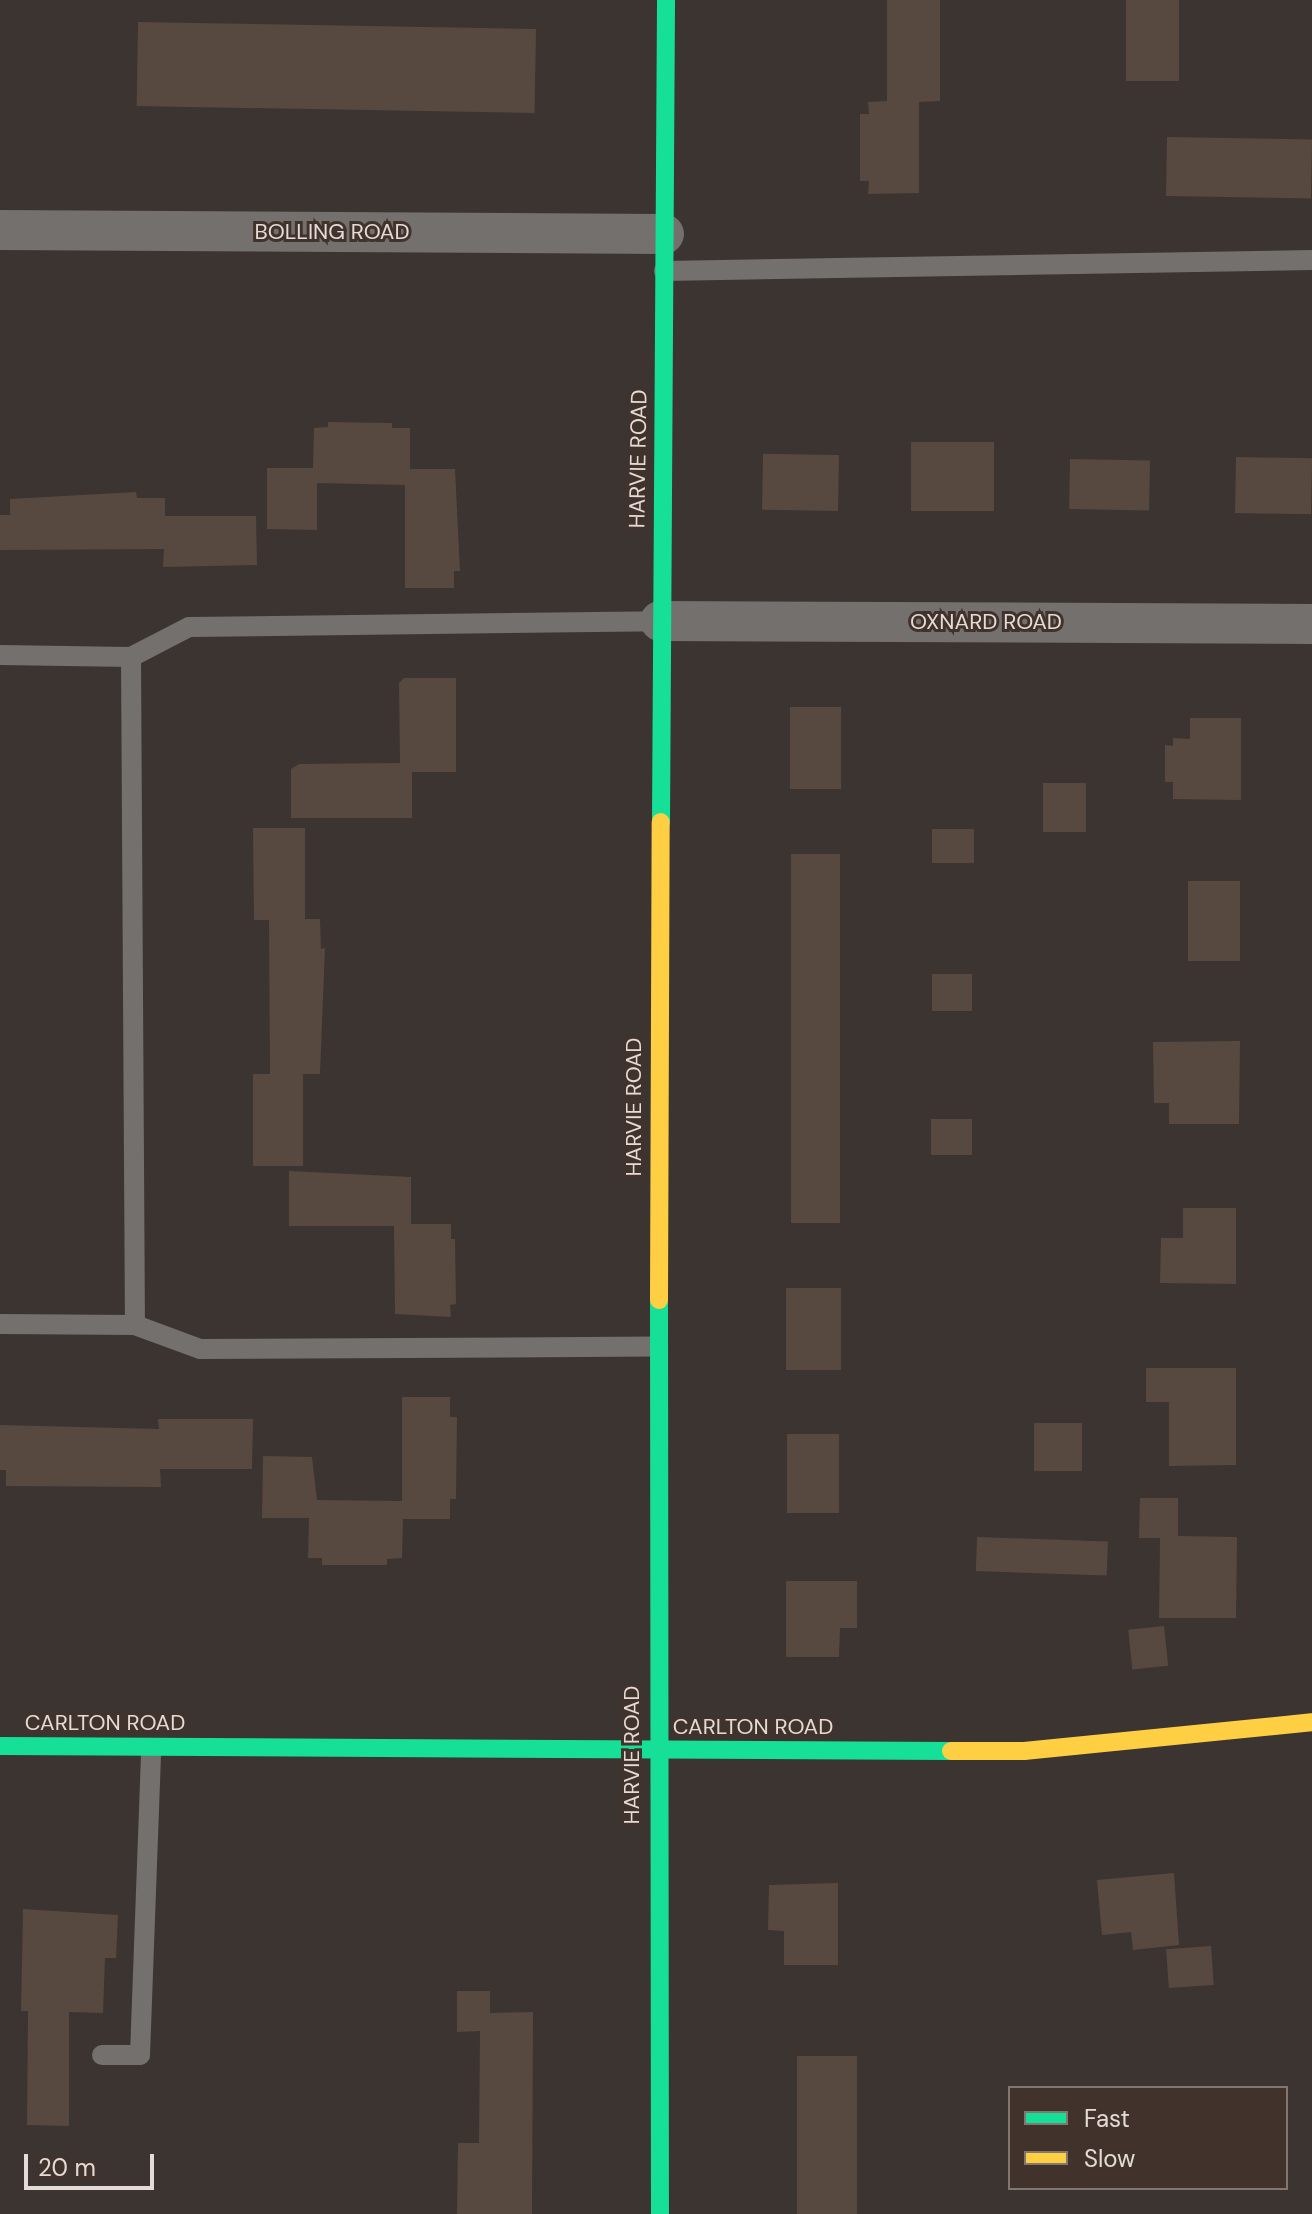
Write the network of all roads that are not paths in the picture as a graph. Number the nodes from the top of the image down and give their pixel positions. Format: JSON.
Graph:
{"nodes":[{"id":1,"x":666,"y":0,"type":"edge"},
{"id":2,"x":0,"y":230,"type":"edge"},
{"id":3,"x":664,"y":253,"type":"junction"},
{"id":4,"x":1312,"y":260,"type":"edge"},
{"id":5,"x":660,"y":621,"type":"junction"},
{"id":6,"x":1312,"y":624,"type":"edge"},
{"id":7,"x":0,"y":655,"type":"edge"},
{"id":8,"x":131,"y":657,"type":"junction"},
{"id":9,"x":0,"y":1324,"type":"edge"},
{"id":10,"x":135,"y":1325,"type":"junction"},
{"id":11,"x":657,"y":1347,"type":"junction"},
{"id":12,"x":1312,"y":1722,"type":"edge"},
{"id":13,"x":0,"y":1746,"type":"edge"},
{"id":14,"x":151,"y":1748,"type":"junction"},
{"id":15,"x":656,"y":1752,"type":"junction"},
{"id":16,"x":102,"y":2055,"type":"dead end"},
{"id":17,"x":660,"y":2214,"type":"edge"}],
"edges":[{"from":1,"to":3,"type":"street","name":"HARVIE ROAD"},
{"from":2,"to":3,"type":"street","name":"BOLLING ROAD"},
{"from":3,"to":4,"type":"lane"},
{"from":3,"to":5,"type":"street","name":"HARVIE ROAD"},
{"from":5,"to":6,"type":"street","name":"OXNARD ROAD"},
{"from":5,"to":8,"type":"lane"},
{"from":5,"to":11,"type":"street","name":"HARVIE ROAD"},
{"from":7,"to":8,"type":"lane"},
{"from":8,"to":10,"type":"lane"},
{"from":9,"to":10,"type":"lane"},
{"from":10,"to":11,"type":"lane"},
{"from":11,"to":15,"type":"street","name":"HARVIE ROAD"},
{"from":12,"to":15,"type":"street","name":"CARLTON ROAD"},
{"from":13,"to":14,"type":"street","name":"CARLTON ROAD"},
{"from":14,"to":15,"type":"street","name":"CARLTON ROAD"},
{"from":14,"to":16,"type":"lane"},
{"from":15,"to":17,"type":"street","name":"HARVIE ROAD"}]}
